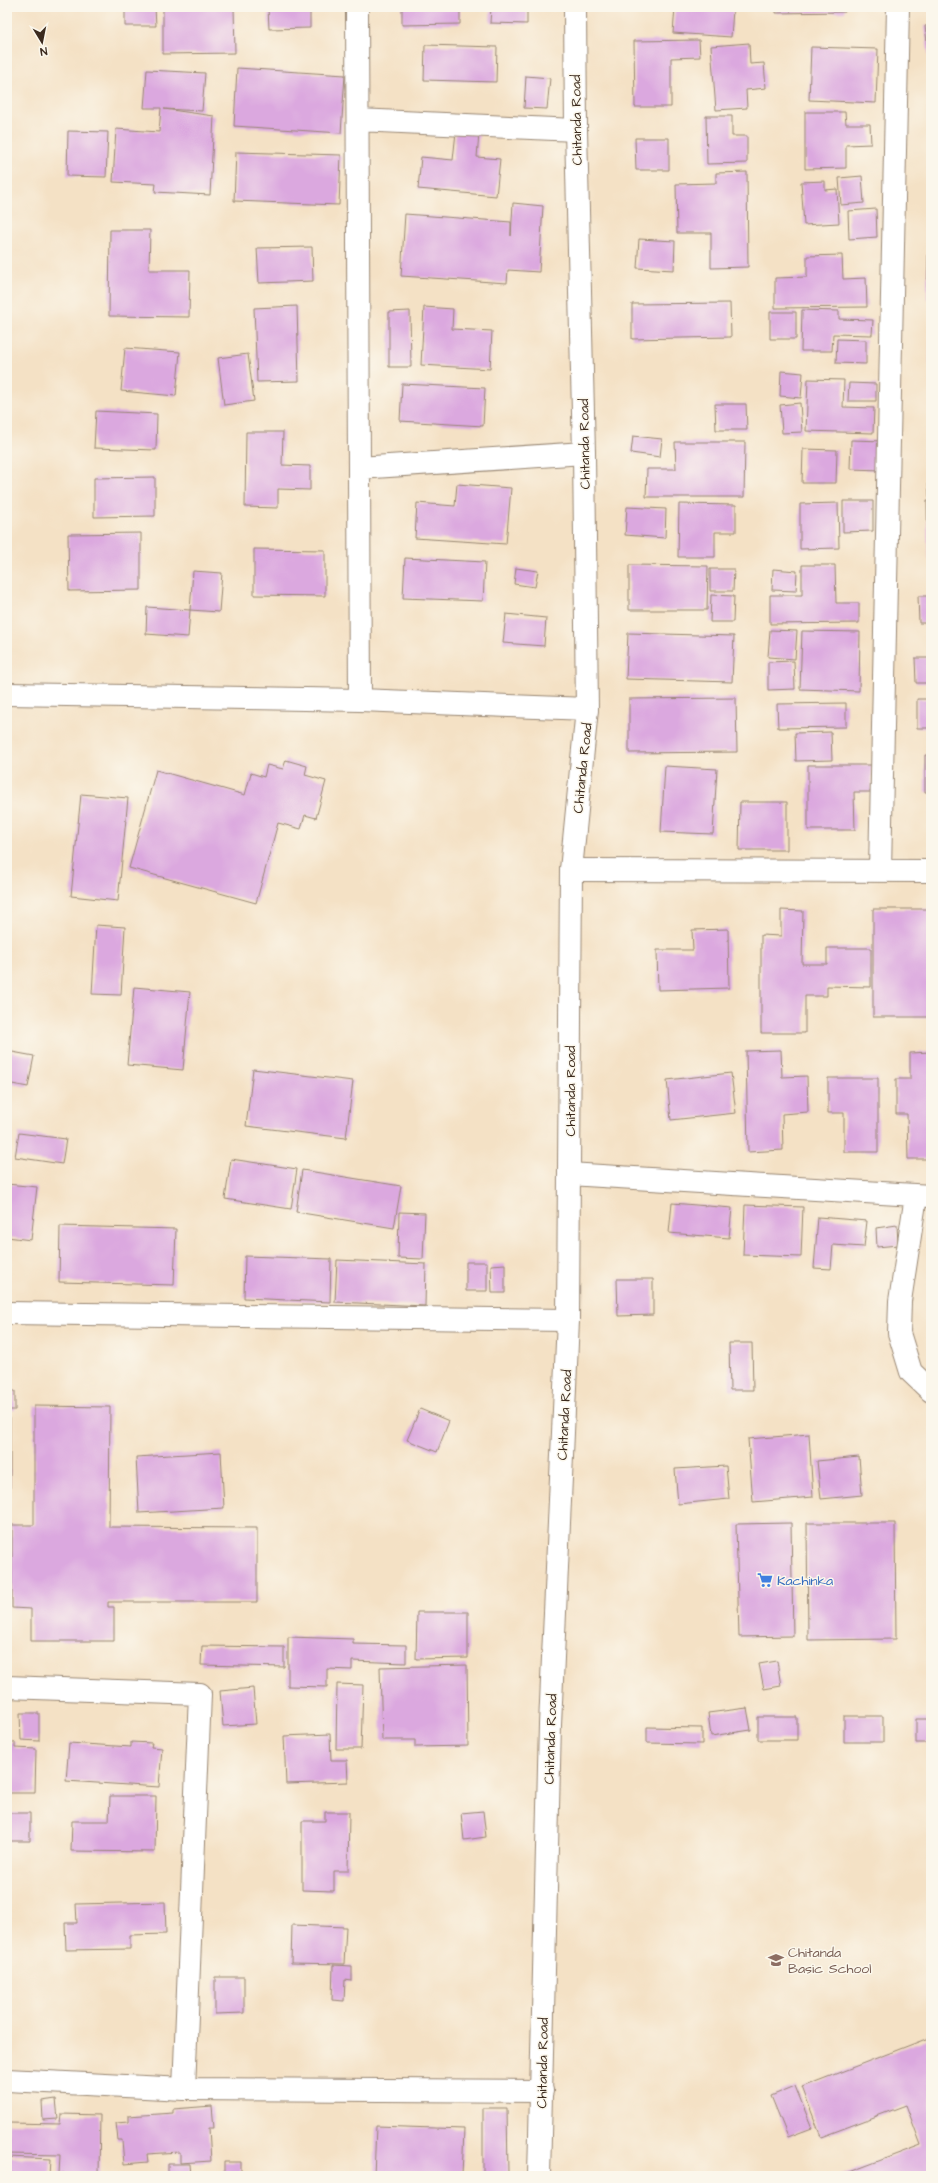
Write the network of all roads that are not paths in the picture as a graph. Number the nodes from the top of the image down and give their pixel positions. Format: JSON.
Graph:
{"nodes":[{"id":1,"x":357,"y":7,"type":"edge"},
{"id":2,"x":575,"y":7,"type":"edge"},
{"id":3,"x":898,"y":7,"type":"edge"},
{"id":4,"x":358,"y":120,"type":"junction"},
{"id":5,"x":576,"y":130,"type":"junction"},
{"id":6,"x":584,"y":453,"type":"junction"},
{"id":7,"x":359,"y":468,"type":"junction"},
{"id":8,"x":7,"y":694,"type":"edge"},
{"id":9,"x":360,"y":700,"type":"junction"},
{"id":10,"x":588,"y":709,"type":"junction"},
{"id":11,"x":571,"y":870,"type":"junction"},
{"id":12,"x":880,"y":871,"type":"junction"},
{"id":13,"x":931,"y":871,"type":"edge"},
{"id":14,"x":569,"y":1174,"type":"junction"},
{"id":15,"x":923,"y":1196,"type":"edge"},
{"id":16,"x":7,"y":1313,"type":"edge"},
{"id":17,"x":568,"y":1320,"type":"junction"},
{"id":18,"x":931,"y":1391,"type":"edge"},
{"id":19,"x":7,"y":1687,"type":"edge"},
{"id":20,"x":7,"y":2080,"type":"edge"},
{"id":21,"x":184,"y":2089,"type":"junction"},
{"id":22,"x":542,"y":2091,"type":"junction"},
{"id":23,"x":540,"y":2176,"type":"edge"}],
"edges":[{"from":1,"to":4,"type":"street"},
{"from":2,"to":5,"type":"street","name":"Chitanda Road"},
{"from":3,"to":12,"type":"street"},
{"from":4,"to":5,"type":"street"},
{"from":4,"to":7,"type":"street"},
{"from":5,"to":6,"type":"street","name":"Chitanda Road"},
{"from":6,"to":7,"type":"street"},
{"from":6,"to":10,"type":"street","name":"Chitanda Road"},
{"from":7,"to":9,"type":"street"},
{"from":8,"to":9,"type":"street"},
{"from":9,"to":10,"type":"street"},
{"from":10,"to":11,"type":"street","name":"Chitanda Road"},
{"from":11,"to":12,"type":"street"},
{"from":11,"to":14,"type":"street","name":"Chitanda Road"},
{"from":12,"to":13,"type":"street"},
{"from":14,"to":15,"type":"street"},
{"from":14,"to":17,"type":"street","name":"Chitanda Road"},
{"from":15,"to":18,"type":"street"},
{"from":16,"to":17,"type":"street"},
{"from":17,"to":22,"type":"street","name":"Chitanda Road"},
{"from":19,"to":21,"type":"street"},
{"from":20,"to":21,"type":"street"},
{"from":21,"to":22,"type":"street"},
{"from":22,"to":23,"type":"street","name":"Chitanda Road"}]}
